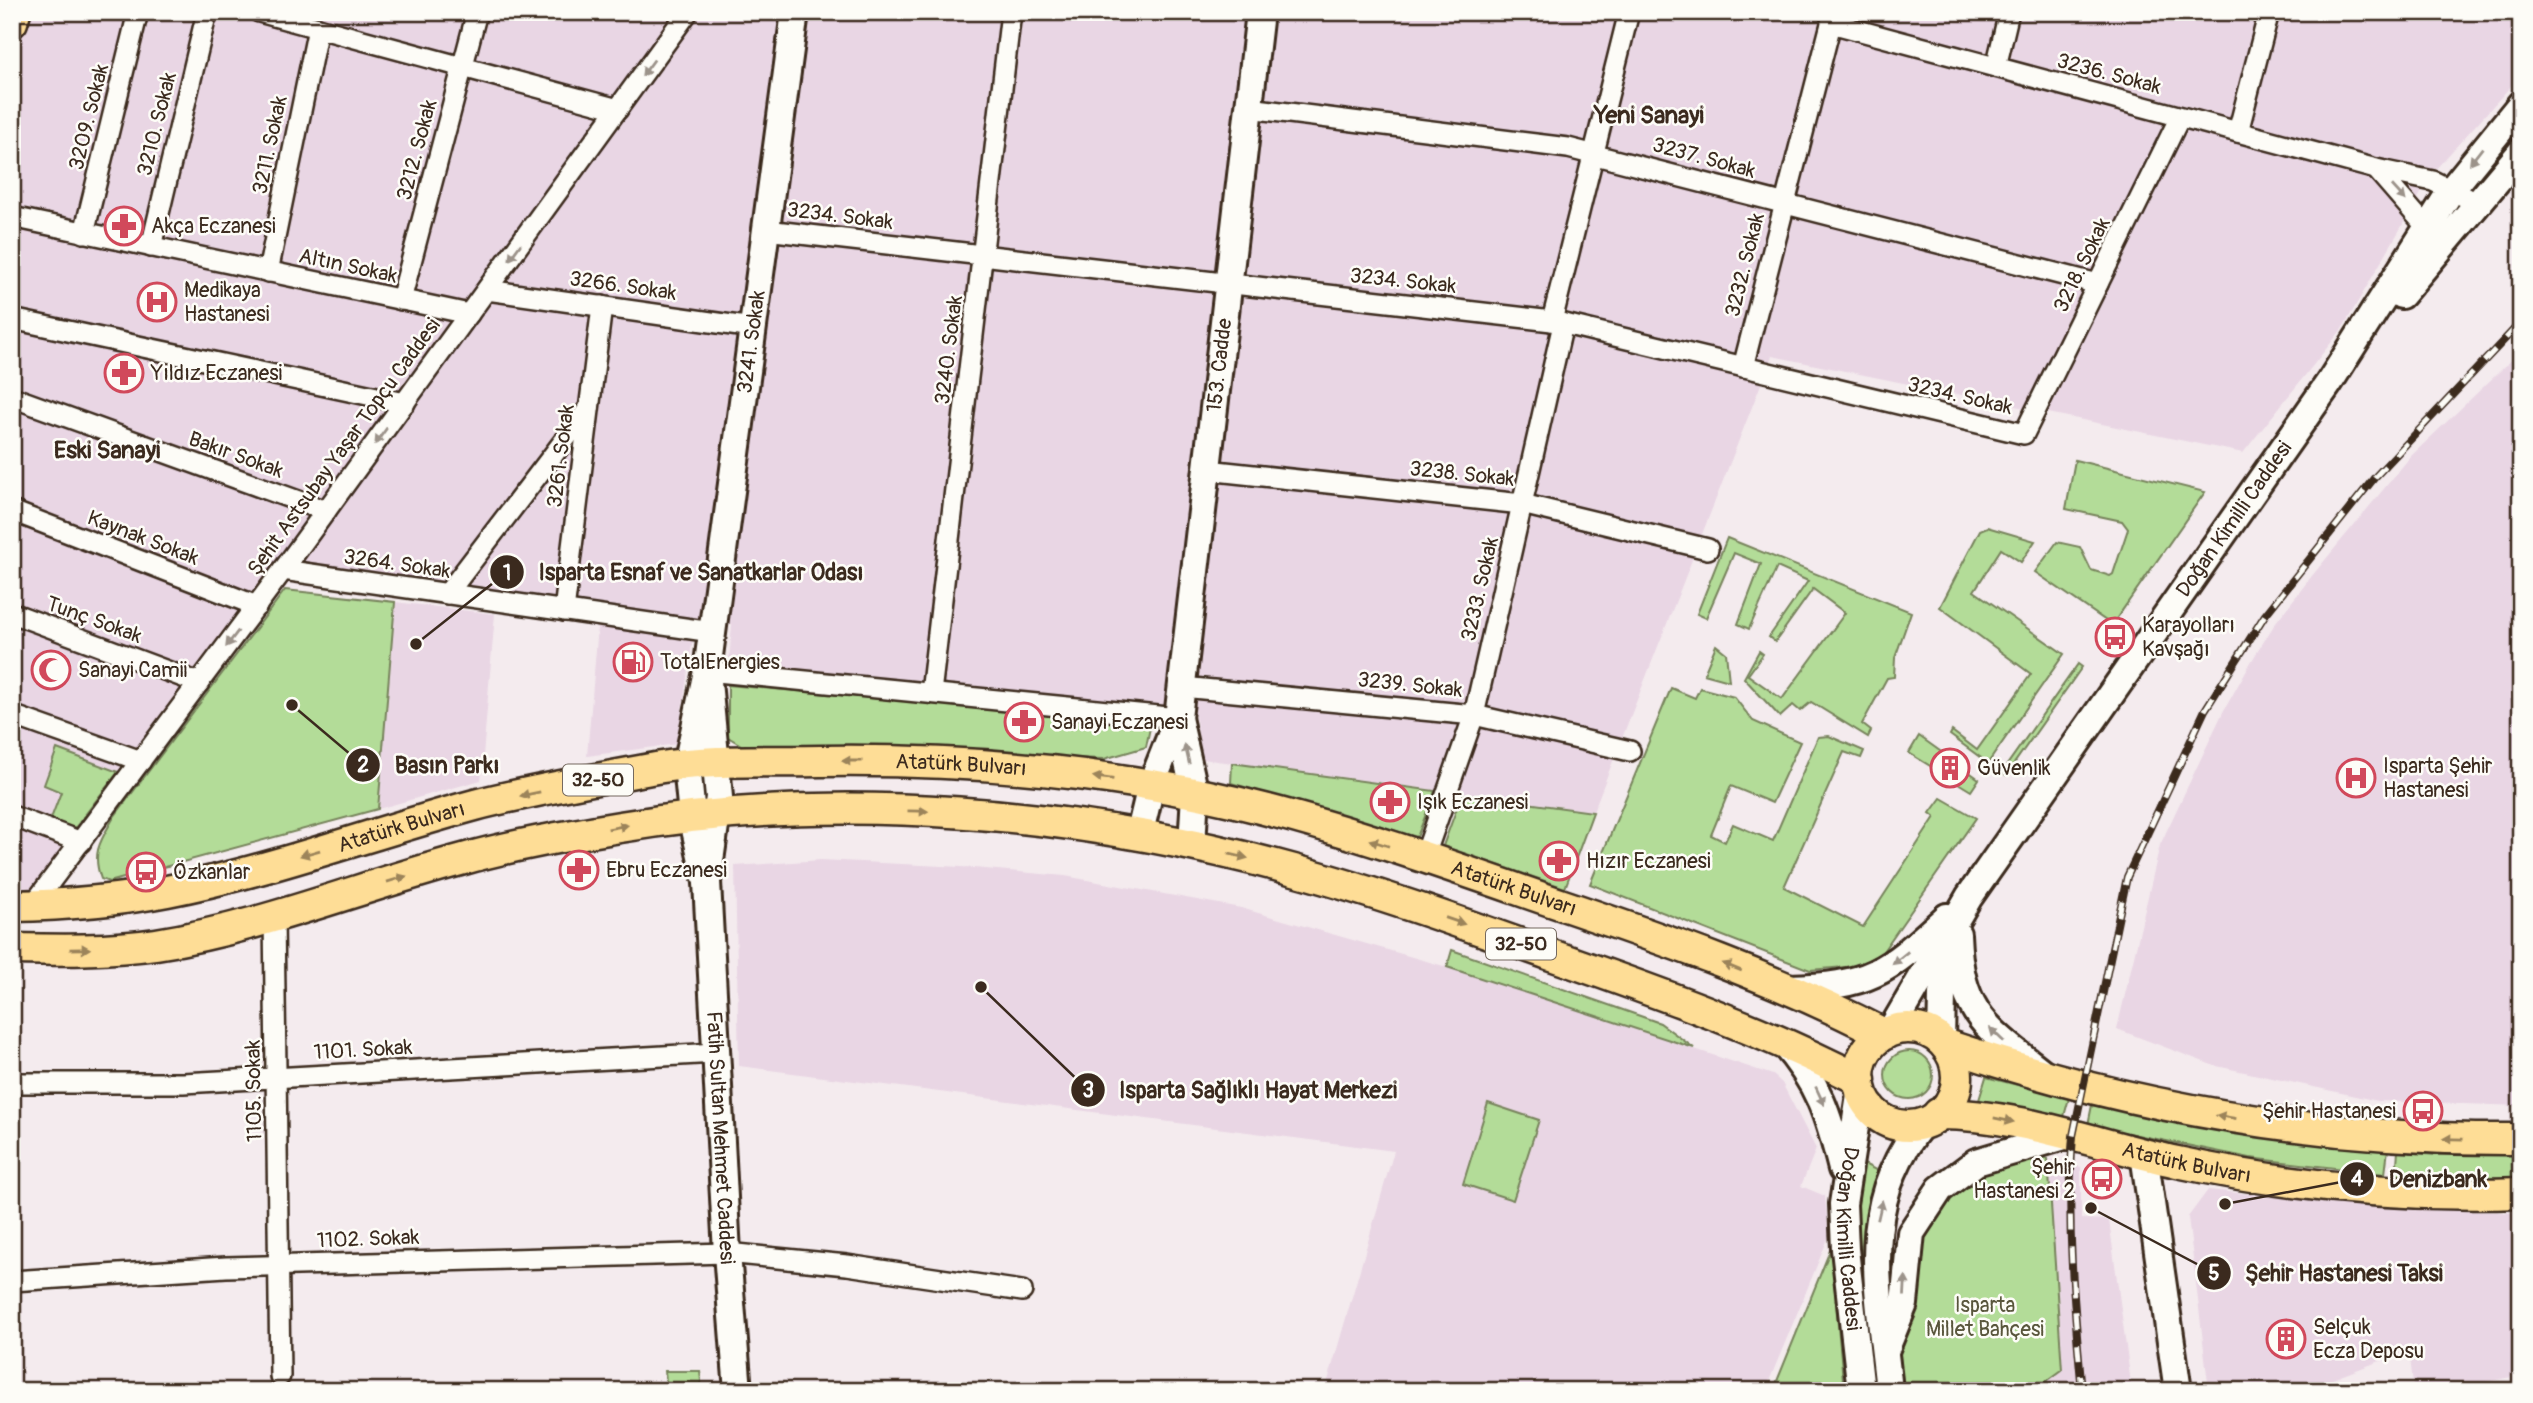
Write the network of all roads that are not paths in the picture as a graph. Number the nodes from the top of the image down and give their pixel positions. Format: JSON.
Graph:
{"nodes":[{"id":1,"x":15,"y":12,"type":"edge"},
{"id":2,"x":138,"y":12,"type":"edge"},
{"id":3,"x":207,"y":12,"type":"edge"},
{"id":4,"x":260,"y":12,"type":"edge"},
{"id":5,"x":477,"y":12,"type":"edge"},
{"id":6,"x":688,"y":12,"type":"edge"},
{"id":7,"x":795,"y":12,"type":"edge"},
{"id":8,"x":1011,"y":12,"type":"edge"},
{"id":9,"x":1260,"y":12,"type":"edge"},
{"id":10,"x":1629,"y":12,"type":"edge"},
{"id":11,"x":2010,"y":12,"type":"edge"},
{"id":12,"x":2269,"y":12,"type":"edge"},
{"id":13,"x":1832,"y":15,"type":"edge"},
{"id":14,"x":12,"y":22,"type":"edge"},
{"id":15,"x":318,"y":28,"type":"junction"},
{"id":16,"x":463,"y":67,"type":"junction"},
{"id":17,"x":1996,"y":67,"type":"junction"},
{"id":18,"x":2521,"y":104,"type":"edge"},
{"id":19,"x":1249,"y":108,"type":"junction"},
{"id":20,"x":618,"y":109,"type":"junction"},
{"id":21,"x":2180,"y":117,"type":"junction"},
{"id":22,"x":2238,"y":132,"type":"junction"},
{"id":23,"x":2521,"y":152,"type":"edge"},
{"id":24,"x":1594,"y":153,"type":"junction"},
{"id":25,"x":2376,"y":169,"type":"junction"},
{"id":26,"x":2452,"y":189,"type":"junction"},
{"id":27,"x":1785,"y":203,"type":"junction"},
{"id":28,"x":2477,"y":203,"type":"junction"},
{"id":29,"x":12,"y":217,"type":"edge"},
{"id":30,"x":766,"y":230,"type":"junction"},
{"id":31,"x":84,"y":233,"type":"junction"},
{"id":32,"x":2435,"y":236,"type":"junction"},
{"id":33,"x":151,"y":247,"type":"junction"},
{"id":34,"x":983,"y":256,"type":"junction"},
{"id":35,"x":268,"y":272,"type":"junction"},
{"id":36,"x":2098,"y":284,"type":"junction"},
{"id":37,"x":1228,"y":285,"type":"junction"},
{"id":38,"x":487,"y":290,"type":"junction"},
{"id":39,"x":401,"y":300,"type":"junction"},
{"id":40,"x":602,"y":306,"type":"junction"},
{"id":41,"x":469,"y":314,"type":"junction"},
{"id":42,"x":12,"y":319,"type":"edge"},
{"id":43,"x":1557,"y":323,"type":"junction"},
{"id":44,"x":753,"y":328,"type":"junction"},
{"id":45,"x":1743,"y":367,"type":"junction"},
{"id":46,"x":12,"y":397,"type":"edge"},
{"id":47,"x":405,"y":403,"type":"junction"},
{"id":48,"x":590,"y":407,"type":"junction"},
{"id":49,"x":2024,"y":434,"type":"joint"},
{"id":50,"x":1207,"y":470,"type":"junction"},
{"id":51,"x":1522,"y":504,"type":"junction"},
{"id":52,"x":12,"y":511,"type":"edge"},
{"id":53,"x":326,"y":511,"type":"junction"},
{"id":54,"x":1708,"y":549,"type":"dead end"},
{"id":55,"x":284,"y":570,"type":"junction"},
{"id":56,"x":447,"y":594,"type":"junction"},
{"id":57,"x":257,"y":606,"type":"junction"},
{"id":58,"x":564,"y":611,"type":"junction"},
{"id":59,"x":12,"y":613,"type":"edge"},
{"id":60,"x":712,"y":632,"type":"junction"},
{"id":61,"x":707,"y":671,"type":"junction"},
{"id":62,"x":199,"y":683,"type":"junction"},
{"id":63,"x":1182,"y":687,"type":"junction"},
{"id":64,"x":931,"y":694,"type":"junction"},
{"id":65,"x":12,"y":715,"type":"edge"},
{"id":66,"x":1474,"y":715,"type":"junction"},
{"id":67,"x":1178,"y":718,"type":"junction"},
{"id":68,"x":1630,"y":751,"type":"dead end"},
{"id":69,"x":141,"y":761,"type":"junction"},
{"id":70,"x":717,"y":763,"type":"junction"},
{"id":71,"x":687,"y":765,"type":"junction"},
{"id":72,"x":1151,"y":786,"type":"junction"},
{"id":73,"x":1195,"y":794,"type":"junction"},
{"id":74,"x":705,"y":815,"type":"junction"},
{"id":75,"x":12,"y":816,"type":"edge"},
{"id":76,"x":1139,"y":836,"type":"junction"},
{"id":77,"x":81,"y":842,"type":"junction"},
{"id":78,"x":1192,"y":845,"type":"junction"},
{"id":79,"x":1424,"y":858,"type":"junction"},
{"id":80,"x":1969,"y":897,"type":"junction"},
{"id":81,"x":22,"y":906,"type":"edge"},
{"id":82,"x":274,"y":917,"type":"junction"},
{"id":83,"x":1958,"y":934,"type":"junction"},
{"id":84,"x":12,"y":949,"type":"edge"},
{"id":85,"x":1784,"y":988,"type":"junction"},
{"id":86,"x":1887,"y":1033,"type":"junction"},
{"id":87,"x":1781,"y":1040,"type":"junction"},
{"id":88,"x":1943,"y":1043,"type":"junction"},
{"id":89,"x":716,"y":1053,"type":"junction"},
{"id":90,"x":276,"y":1078,"type":"junction"},
{"id":91,"x":2050,"y":1079,"type":"junction"},
{"id":92,"x":12,"y":1083,"type":"edge"},
{"id":93,"x":1860,"y":1084,"type":"junction"},
{"id":94,"x":1931,"y":1119,"type":"junction"},
{"id":95,"x":2068,"y":1135,"type":"junction"},
{"id":96,"x":2521,"y":1139,"type":"edge"},
{"id":97,"x":2144,"y":1154,"type":"junction"},
{"id":98,"x":1845,"y":1183,"type":"junction"},
{"id":99,"x":2521,"y":1193,"type":"edge"},
{"id":100,"x":727,"y":1254,"type":"junction"},
{"id":101,"x":279,"y":1265,"type":"junction"},
{"id":102,"x":12,"y":1281,"type":"edge"},
{"id":103,"x":1022,"y":1291,"type":"dead end"},
{"id":104,"x":1885,"y":1351,"type":"junction"},
{"id":105,"x":280,"y":1376,"type":"dead end"},
{"id":106,"x":738,"y":1391,"type":"edge"},
{"id":107,"x":1861,"y":1391,"type":"edge"},
{"id":108,"x":1889,"y":1391,"type":"edge"},
{"id":109,"x":2178,"y":1391,"type":"edge"}],
"edges":[{"from":1,"to":14,"type":"main road"},
{"from":2,"to":31,"type":"street","name":"3209. Sokak"},
{"from":3,"to":33,"type":"street","name":"3210. Sokak"},
{"from":4,"to":15,"type":"street"},
{"from":5,"to":16,"type":"street","name":"3212. Sokak"},
{"from":6,"to":20,"type":"street","name":"Şehit Astsubay Yaşar Topçu Caddesi","one_way":true},
{"from":7,"to":30,"type":"main road","name":"3241. Sokak"},
{"from":8,"to":34,"type":"street","name":"3240. Sokak"},
{"from":9,"to":19,"type":"main road","name":"153. Cadde"},
{"from":10,"to":24,"type":"street","name":"3233. Sokak"},
{"from":11,"to":17,"type":"street"},
{"from":12,"to":22,"type":"street"},
{"from":13,"to":17,"type":"street","name":"3236. Sokak"},
{"from":13,"to":27,"type":"street","name":"3232. Sokak"},
{"from":15,"to":16,"type":"street"},
{"from":15,"to":35,"type":"street","name":"3211. Sokak"},
{"from":16,"to":20,"type":"street"},
{"from":16,"to":39,"type":"street","name":"3212. Sokak"},
{"from":17,"to":21,"type":"street","name":"3236. Sokak"},
{"from":18,"to":26,"type":"main road","name":"Doğan Kimilli Caddesi","one_way":true},
{"from":19,"to":24,"type":"street","name":"3237. Sokak"},
{"from":19,"to":37,"type":"main road","name":"153. Cadde"},
{"from":20,"to":38,"type":"street","name":"Şehit Astsubay Yaşar Topçu Caddesi","one_way":true},
{"from":21,"to":22,"type":"street","name":"3236. Sokak"},
{"from":21,"to":36,"type":"street","name":"3218. Sokak"},
{"from":22,"to":25,"type":"street","name":"3236. Sokak"},
{"from":23,"to":28,"type":"main road","name":"Doğan Kimilli Caddesi"},
{"from":24,"to":27,"type":"street","name":"3237. Sokak"},
{"from":24,"to":43,"type":"street","name":"3233. Sokak"},
{"from":25,"to":26,"type":"street","name":"3236. Sokak"},
{"from":25,"to":32,"type":"street","one_way":true},
{"from":26,"to":28,"type":"street","name":"3236. Sokak"},
{"from":26,"to":32,"type":"main road","name":"Doğan Kimilli Caddesi"},
{"from":27,"to":36,"type":"street","name":"3237. Sokak"},
{"from":27,"to":45,"type":"street","name":"3232. Sokak"},
{"from":28,"to":32,"type":"main road","name":"Doğan Kimilli Caddesi"},
{"from":29,"to":31,"type":"street","name":"Altın Sokak"},
{"from":30,"to":34,"type":"street","name":"3234. Sokak"},
{"from":30,"to":44,"type":"main road","name":"3241. Sokak"},
{"from":31,"to":33,"type":"street","name":"Altın Sokak"},
{"from":32,"to":80,"type":"main road","name":"Doğan Kimilli Caddesi"},
{"from":33,"to":35,"type":"street","name":"Altın Sokak"},
{"from":34,"to":37,"type":"street","name":"3234. Sokak"},
{"from":34,"to":64,"type":"street","name":"3240. Sokak"},
{"from":35,"to":39,"type":"street","name":"Altın Sokak"},
{"from":36,"to":49,"type":"street","name":"3218. Sokak"},
{"from":37,"to":43,"type":"street","name":"3234. Sokak"},
{"from":37,"to":50,"type":"main road","name":"153. Cadde"},
{"from":38,"to":40,"type":"street","name":"3266. Sokak"},
{"from":38,"to":41,"type":"street","name":"Şehit Astsubay Yaşar Topçu Caddesi"},
{"from":39,"to":41,"type":"street","name":"Altın Sokak"},
{"from":40,"to":44,"type":"street","name":"3266. Sokak"},
{"from":40,"to":48,"type":"street","name":"3261. Sokak"},
{"from":41,"to":47,"type":"street","name":"Şehit Astsubay Yaşar Topçu Caddesi"},
{"from":42,"to":47,"type":"street"},
{"from":43,"to":45,"type":"street","name":"3234. Sokak"},
{"from":43,"to":51,"type":"street","name":"3233. Sokak"},
{"from":44,"to":60,"type":"main road","name":"3241. Sokak"},
{"from":45,"to":49,"type":"street","name":"3234. Sokak"},
{"from":46,"to":53,"type":"street","name":"Bakır Sokak"},
{"from":47,"to":53,"type":"street","name":"Şehit Astsubay Yaşar Topçu Caddesi","one_way":true},
{"from":48,"to":56,"type":"street"},
{"from":48,"to":58,"type":"street","name":"3261. Sokak"},
{"from":50,"to":51,"type":"street","name":"3238. Sokak"},
{"from":50,"to":63,"type":"main road","name":"153. Cadde"},
{"from":51,"to":54,"type":"street","name":"3238. Sokak"},
{"from":51,"to":66,"type":"street","name":"3233. Sokak"},
{"from":52,"to":57,"type":"street","name":"Kaynak Sokak"},
{"from":53,"to":55,"type":"street","name":"Şehit Astsubay Yaşar Topçu Caddesi"},
{"from":55,"to":56,"type":"street","name":"3264. Sokak"},
{"from":55,"to":57,"type":"street","name":"Şehit Astsubay Yaşar Topçu Caddesi"},
{"from":56,"to":58,"type":"street","name":"3264. Sokak"},
{"from":57,"to":62,"type":"street","name":"Şehit Astsubay Yaşar Topçu Caddesi","one_way":true},
{"from":58,"to":60,"type":"street","name":"3264. Sokak"},
{"from":59,"to":62,"type":"street","name":"Tunç Sokak"},
{"from":60,"to":61,"type":"main road","name":"3241. Sokak"},
{"from":61,"to":64,"type":"street"},
{"from":61,"to":70,"type":"main road","name":"3241. Sokak"},
{"from":61,"to":71,"type":"main road","name":"3241. Sokak"},
{"from":62,"to":69,"type":"street","name":"Şehit Astsubay Yaşar Topçu Caddesi"},
{"from":63,"to":66,"type":"street","name":"3239. Sokak"},
{"from":63,"to":67,"type":"main road","name":"153. Cadde"},
{"from":64,"to":67,"type":"street"},
{"from":65,"to":69,"type":"street"},
{"from":66,"to":68,"type":"street","name":"3239. Sokak"},
{"from":66,"to":79,"type":"street","name":"3233. Sokak"},
{"from":67,"to":72,"type":"main road"},
{"from":73,"to":67,"type":"main road","one_way":true},
{"from":69,"to":77,"type":"street","name":"Şehit Astsubay Yaşar Topçu Caddesi"},
{"from":70,"to":71,"type":"main road","name":"Atatürk Bulvarı","number":"32-50"},
{"from":72,"to":70,"type":"main road","name":"Atatürk Bulvarı","number":"32-50","one_way":true},
{"from":70,"to":74,"type":"main road","name":"3241. Sokak"},
{"from":71,"to":74,"type":"main road","name":"3241. Sokak"},
{"from":71,"to":81,"type":"main road","name":"Atatürk Bulvarı","number":"32-50","one_way":true},
{"from":72,"to":73,"type":"main road","name":"Atatürk Bulvarı","number":"32-50"},
{"from":72,"to":76,"type":"main road"},
{"from":73,"to":78,"type":"main road"},
{"from":79,"to":73,"type":"main road","name":"Atatürk Bulvarı","number":"32-50","one_way":true},
{"from":74,"to":76,"type":"main road","number":"32-50","one_way":true},
{"from":82,"to":74,"type":"main road","number":"32-50","one_way":true},
{"from":74,"to":89,"type":"main road","name":"Fatih Sultan Mehmet Caddesi"},
{"from":75,"to":77,"type":"street"},
{"from":76,"to":78,"type":"main road","number":"32-50"},
{"from":77,"to":81,"type":"street","name":"Şehit Astsubay Yaşar Topçu Caddesi"},
{"from":78,"to":87,"type":"main road","number":"32-50","one_way":true},
{"from":85,"to":79,"type":"main road","name":"Atatürk Bulvarı","number":"32-50","one_way":true},
{"from":80,"to":83,"type":"main road","name":"Doğan Kimilli Caddesi"},
{"from":80,"to":85,"type":"main road","one_way":true},
{"from":80,"to":86,"type":"main road","name":"Doğan Kimilli Caddesi"},
{"from":84,"to":82,"type":"main road","number":"32-50","one_way":true},
{"from":82,"to":90,"type":"street","name":"1105. Sokak"},
{"from":83,"to":88,"type":"main road","name":"Doğan Kimilli Caddesi"},
{"from":91,"to":83,"type":"main road","one_way":true},
{"from":85,"to":86,"type":"main road","name":"Atatürk Bulvarı","number":"32-50"},
{"from":86,"to":88,"type":"main road"},
{"from":86,"to":93,"type":"main road"},
{"from":87,"to":93,"type":"main road","number":"32-50"},
{"from":87,"to":98,"type":"main road","one_way":true},
{"from":88,"to":91,"type":"main road"},
{"from":88,"to":94,"type":"main road"},
{"from":89,"to":90,"type":"street","name":"1101. Sokak"},
{"from":89,"to":100,"type":"main road","name":"Fatih Sultan Mehmet Caddesi"},
{"from":90,"to":92,"type":"street","name":"1101. Sokak"},
{"from":90,"to":101,"type":"street","name":"1105. Sokak"},
{"from":96,"to":91,"type":"main road","one_way":true},
{"from":93,"to":94,"type":"main road"},
{"from":93,"to":98,"type":"main road","name":"Doğan Kimilli Caddesi"},
{"from":94,"to":95,"type":"main road","name":"Atatürk Bulvarı","one_way":true},
{"from":104,"to":94,"type":"main road","name":"Doğan Kimilli Caddesi","one_way":true},
{"from":95,"to":97,"type":"main road","name":"Atatürk Bulvarı"},
{"from":104,"to":95,"type":"main road","one_way":true},
{"from":97,"to":99,"type":"main road","name":"Atatürk Bulvarı"},
{"from":97,"to":109,"type":"main road"},
{"from":98,"to":107,"type":"main road","name":"Doğan Kimilli Caddesi"},
{"from":100,"to":101,"type":"street","name":"1102. Sokak"},
{"from":100,"to":103,"type":"street","name":"1102. Sokak"},
{"from":100,"to":106,"type":"main road","name":"Fatih Sultan Mehmet Caddesi"},
{"from":101,"to":102,"type":"street","name":"1102. Sokak"},
{"from":101,"to":105,"type":"street","name":"1105. Sokak"},
{"from":104,"to":108,"type":"main road","name":"Doğan Kimilli Caddesi"}]}
